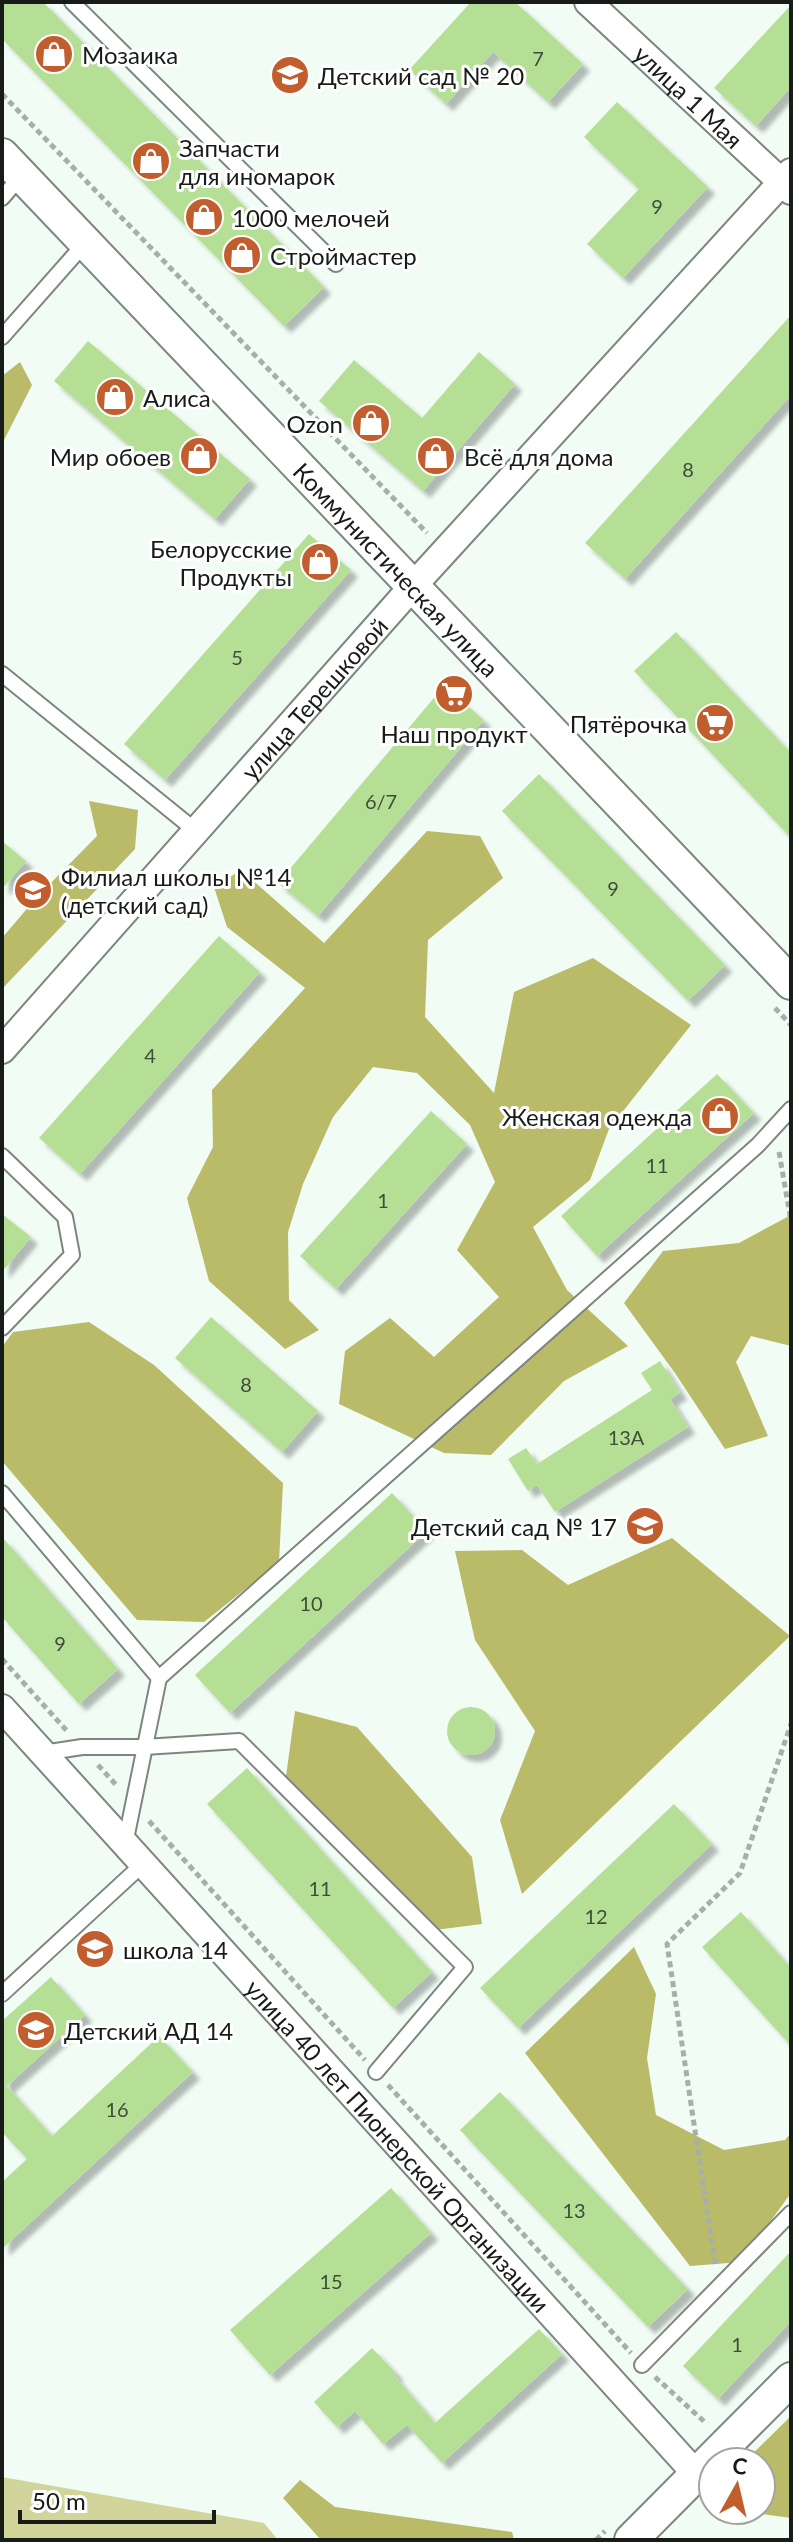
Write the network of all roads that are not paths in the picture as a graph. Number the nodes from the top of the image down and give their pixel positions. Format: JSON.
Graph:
{"nodes":[{"id":1,"x":72,"y":2,"type":"edge"},
{"id":2,"x":588,"y":2,"type":"edge"},
{"id":3,"x":9,"y":176,"type":"edge"},
{"id":4,"x":788,"y":182,"type":"edge"},
{"id":5,"x":86,"y":242,"type":"junction"},
{"id":6,"x":336,"y":264,"type":"dead end"},
{"id":7,"x":2,"y":337,"type":"edge"},
{"id":8,"x":413,"y":586,"type":"junction"},
{"id":9,"x":2,"y":674,"type":"edge"},
{"id":10,"x":196,"y":831,"type":"junction"},
{"id":11,"x":791,"y":983,"type":"edge"},
{"id":12,"x":2,"y":1050,"type":"edge"},
{"id":13,"x":791,"y":1109,"type":"edge"},
{"id":14,"x":2,"y":1156,"type":"edge"},
{"id":15,"x":2,"y":1328,"type":"edge"},
{"id":16,"x":2,"y":1493,"type":"edge"},
{"id":17,"x":159,"y":1678,"type":"junction"},
{"id":18,"x":2,"y":1708,"type":"edge"},
{"id":19,"x":144,"y":1747,"type":"junction"},
{"id":20,"x":43,"y":1753,"type":"junction"},
{"id":21,"x":125,"y":1844,"type":"junction"},
{"id":22,"x":143,"y":1864,"type":"junction"},
{"id":23,"x":2,"y":1994,"type":"edge"},
{"id":24,"x":376,"y":2072,"type":"dead end"},
{"id":25,"x":791,"y":2213,"type":"edge"},
{"id":26,"x":642,"y":2365,"type":"dead end"},
{"id":27,"x":791,"y":2379,"type":"edge"},
{"id":28,"x":725,"y":2446,"type":"edge"},
{"id":29,"x":697,"y":2475,"type":"joint"},
{"id":30,"x":631,"y":2540,"type":"edge"}],
"edges":[{"from":1,"to":6,"type":"lane"},
{"from":2,"to":4,"type":"street","name":"улица 1 Мая"},
{"from":3,"to":5,"type":"street","name":"Коммунистическая улица"},
{"from":4,"to":8,"type":"street","name":"улица Терешковой"},
{"from":5,"to":7,"type":"lane"},
{"from":5,"to":8,"type":"street","name":"Коммунистическая улица"},
{"from":8,"to":10,"type":"street","name":"улица Терешковой"},
{"from":8,"to":11,"type":"street","name":"Коммунистическая улица"},
{"from":9,"to":10,"type":"lane"},
{"from":10,"to":12,"type":"street","name":"улица Терешковой"},
{"from":13,"to":17,"type":"lane"},
{"from":14,"to":15,"type":"lane"},
{"from":16,"to":17,"type":"lane"},
{"from":17,"to":19,"type":"lane"},
{"from":18,"to":20,"type":"street","name":"улица 40 лет Пионерской Организации"},
{"from":19,"to":20,"type":"lane"},
{"from":19,"to":21,"type":"lane"},
{"from":19,"to":24,"type":"lane"},
{"from":20,"to":21,"type":"street","name":"улица 40 лет Пионерской Организации"},
{"from":21,"to":22,"type":"street","name":"улица 40 лет Пионерской Организации"},
{"from":22,"to":23,"type":"lane"},
{"from":22,"to":29,"type":"street","name":"улица 40 лет Пионерской Организации"},
{"from":25,"to":26,"type":"lane"},
{"from":27,"to":28,"type":"street"},
{"from":29,"to":30,"type":"street"}]}
